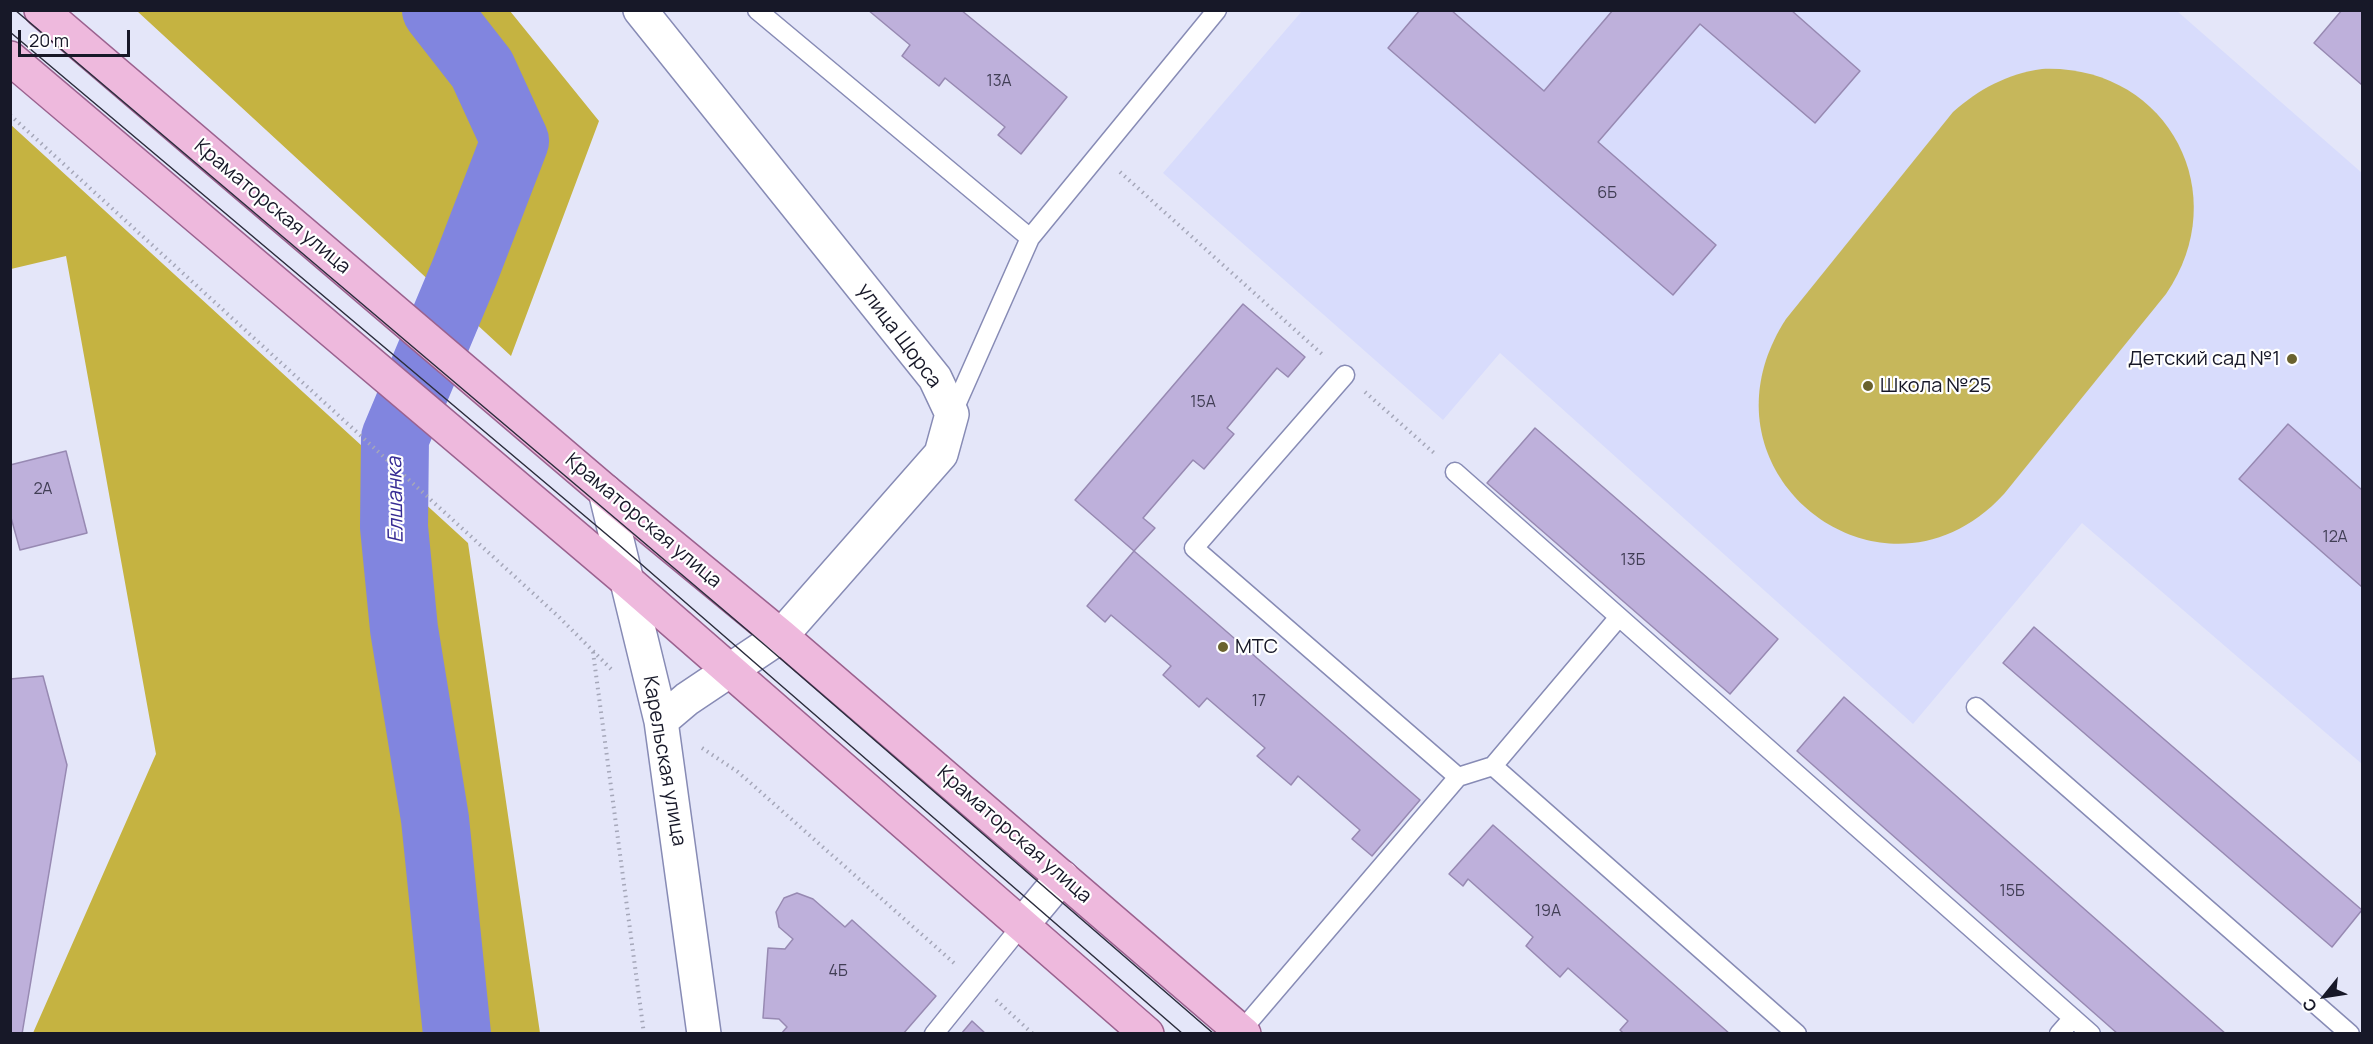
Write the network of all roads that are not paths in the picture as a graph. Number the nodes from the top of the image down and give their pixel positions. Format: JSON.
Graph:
{"nodes":[{"id":1,"x":640,"y":10,"type":"edge"},
{"id":2,"x":757,"y":10,"type":"edge"},
{"id":3,"x":1217,"y":10,"type":"edge"},
{"id":4,"x":51,"y":19,"type":"edge"},
{"id":5,"x":18,"y":65,"type":"edge"},
{"id":6,"x":1030,"y":238,"type":"junction"},
{"id":7,"x":1345,"y":375,"type":"road end"},
{"id":8,"x":951,"y":414,"type":"junction"},
{"id":9,"x":1455,"y":472,"type":"road end"},
{"id":10,"x":605,"y":491,"type":"junction"},
{"id":11,"x":626,"y":580,"type":"junction"},
{"id":12,"x":1619,"y":617,"type":"junction"},
{"id":13,"x":781,"y":636,"type":"junction"},
{"id":14,"x":729,"y":670,"type":"junction"},
{"id":15,"x":1977,"y":707,"type":"dead end"},
{"id":16,"x":661,"y":721,"type":"junction"},
{"id":17,"x":1493,"y":766,"type":"junction"},
{"id":18,"x":1458,"y":777,"type":"junction"},
{"id":19,"x":1062,"y":877,"type":"junction"},
{"id":20,"x":1022,"y":926,"type":"junction"},
{"id":21,"x":2073,"y":1018,"type":"junction"},
{"id":22,"x":1241,"y":1033,"type":"edge"},
{"id":23,"x":704,"y":1034,"type":"edge"},
{"id":24,"x":934,"y":1034,"type":"edge"},
{"id":25,"x":1147,"y":1034,"type":"edge"},
{"id":26,"x":1797,"y":1034,"type":"edge"},
{"id":27,"x":2059,"y":1034,"type":"edge"},
{"id":28,"x":2091,"y":1034,"type":"edge"},
{"id":29,"x":2350,"y":1034,"type":"edge"}],
"edges":[{"from":1,"to":8,"type":"street","name":"улица Щорса"},
{"from":2,"to":6,"type":"lane"},
{"from":3,"to":6,"type":"lane"},
{"from":4,"to":10,"type":"main road","name":"Краматорская улица"},
{"from":5,"to":11,"type":"main road"},
{"from":6,"to":8,"type":"lane"},
{"from":7,"to":18,"type":"lane"},
{"from":8,"to":13,"type":"street"},
{"from":9,"to":12,"type":"lane"},
{"from":10,"to":11,"type":"street","name":"Карельская улица"},
{"from":10,"to":13,"type":"main road","name":"Краматорская улица"},
{"from":11,"to":14,"type":"main road"},
{"from":11,"to":16,"type":"street","name":"Карельская улица"},
{"from":12,"to":17,"type":"lane"},
{"from":12,"to":21,"type":"lane"},
{"from":13,"to":14,"type":"street"},
{"from":13,"to":19,"type":"main road","name":"Краматорская улица"},
{"from":14,"to":16,"type":"street"},
{"from":14,"to":20,"type":"main road"},
{"from":15,"to":29,"type":"lane"},
{"from":16,"to":23,"type":"street","name":"Карельская улица"},
{"from":17,"to":18,"type":"lane"},
{"from":17,"to":26,"type":"lane"},
{"from":18,"to":22,"type":"lane"},
{"from":19,"to":20,"type":"street"},
{"from":19,"to":22,"type":"main road","name":"Краматорская улица"},
{"from":20,"to":24,"type":"lane"},
{"from":20,"to":25,"type":"main road"},
{"from":21,"to":27,"type":"lane"},
{"from":21,"to":28,"type":"lane"}]}
